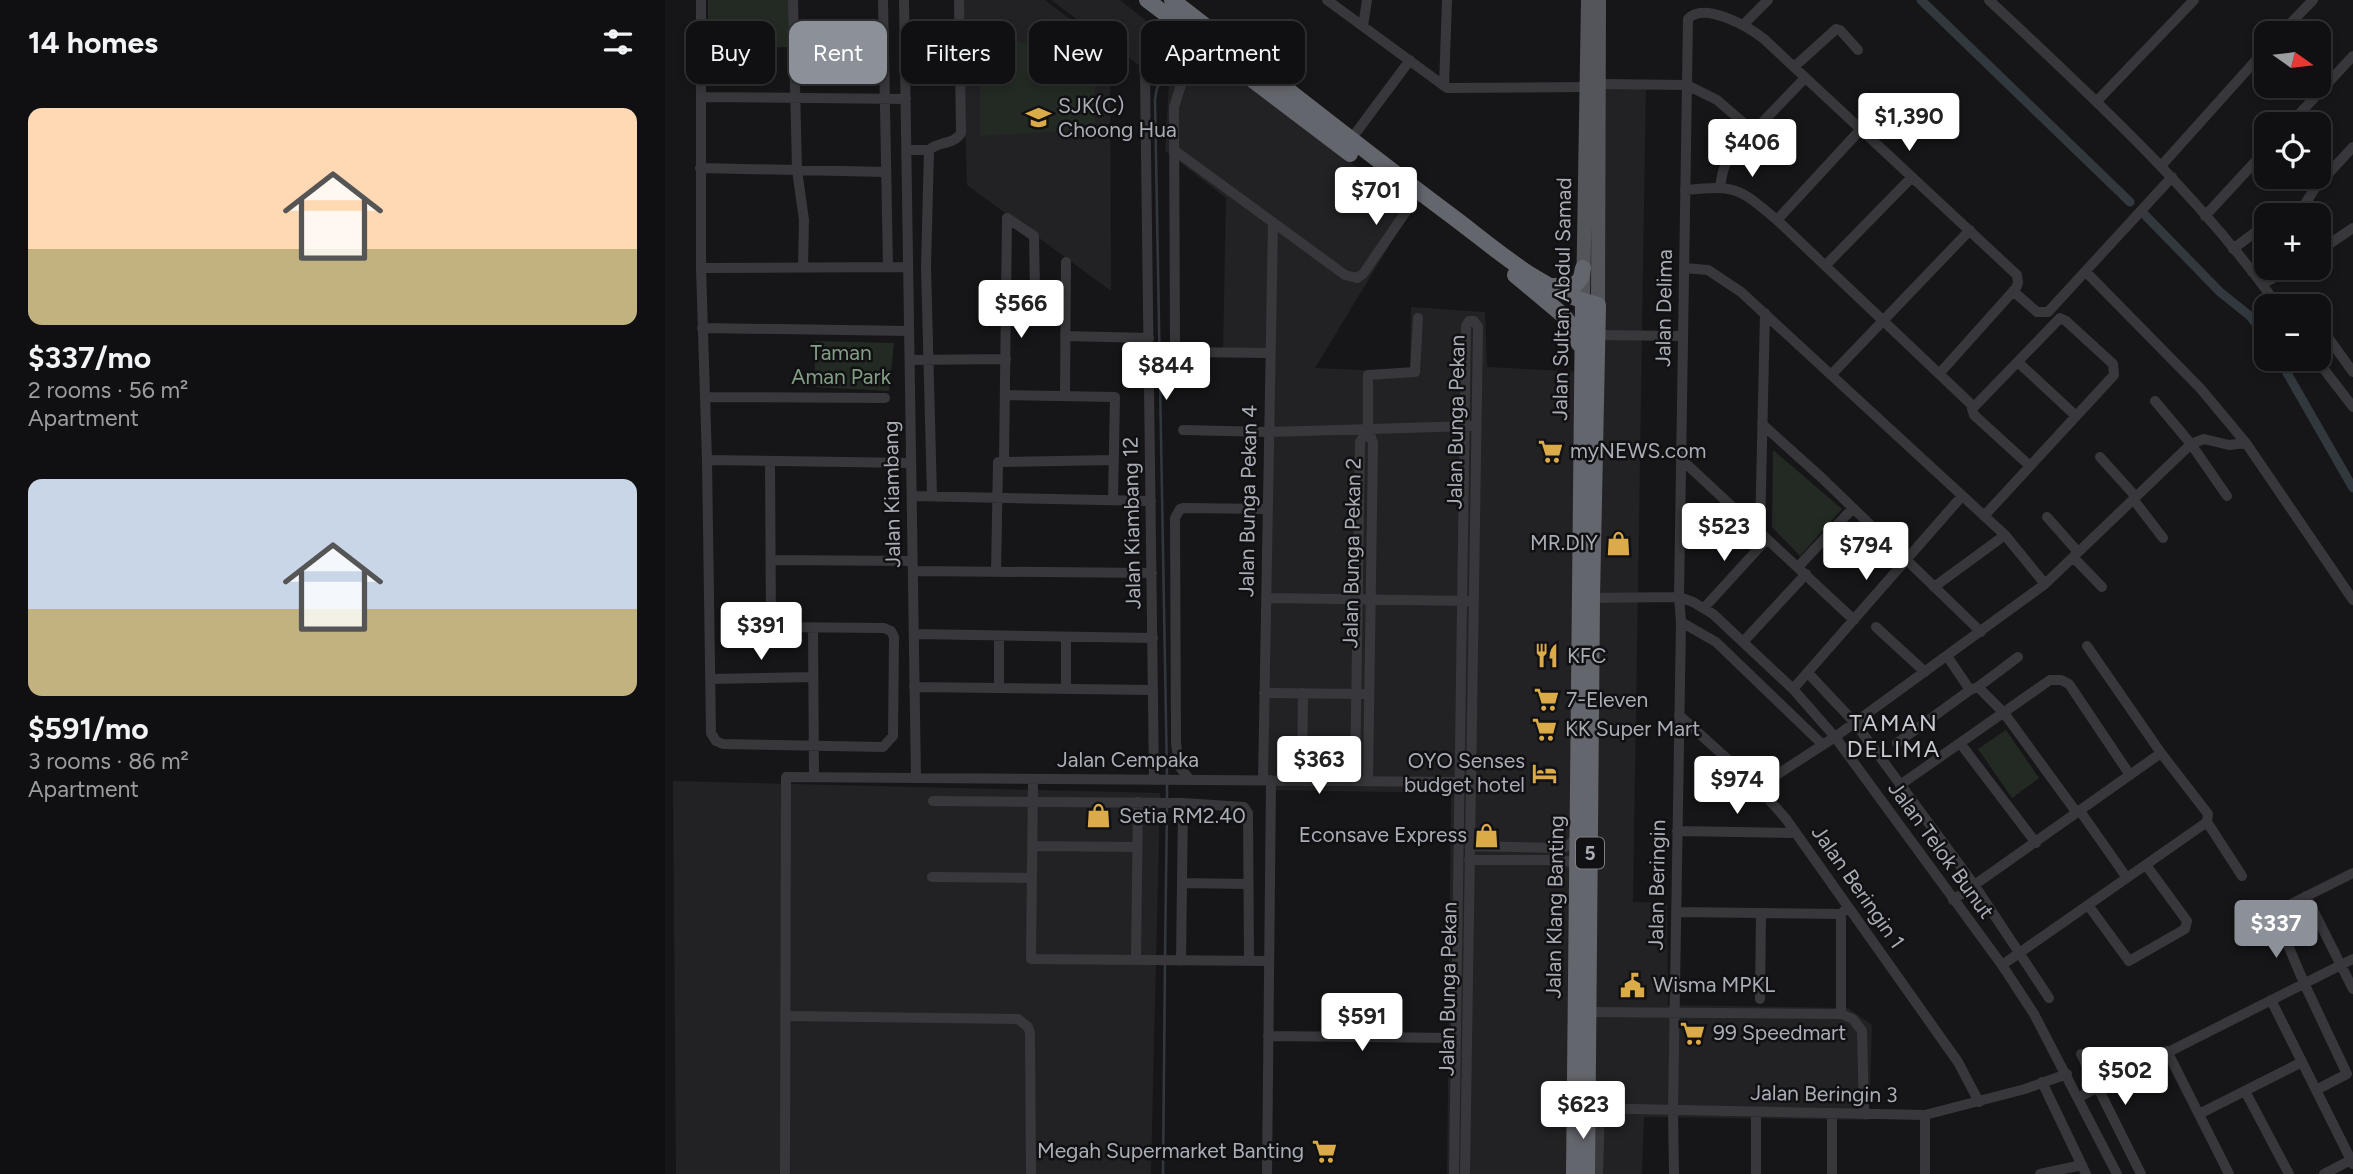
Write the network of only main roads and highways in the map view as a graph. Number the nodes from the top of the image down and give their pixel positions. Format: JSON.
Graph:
{"nodes":[{"id":1,"x":1147,"y":0,"type":"edge"},
{"id":2,"x":1172,"y":0,"type":"edge"},
{"id":3,"x":1588,"y":0,"type":"edge"},
{"id":4,"x":1599,"y":0,"type":"edge"},
{"id":5,"x":1592,"y":86,"type":"junction"},
{"id":6,"x":1347,"y":145,"type":"junction"},
{"id":7,"x":1583,"y":268,"type":"junction"},
{"id":8,"x":1548,"y":286,"type":"junction"},
{"id":9,"x":1550,"y":303,"type":"junction"},
{"id":10,"x":1592,"y":315,"type":"junction"},
{"id":11,"x":1582,"y":353,"type":"junction"},
{"id":12,"x":1585,"y":598,"type":"junction"},
{"id":13,"x":1587,"y":1109,"type":"junction"},
{"id":14,"x":1574,"y":1174,"type":"edge"},
{"id":15,"x":1587,"y":1174,"type":"edge"}],
"edges":[{"from":1,"to":6,"type":"highway"},
{"from":2,"to":6,"type":"highway"},
{"from":3,"to":5,"type":"main road","name":"Jalan Sultan Abdul Samad"},
{"from":4,"to":5,"type":"main road","name":"Jalan Sultan Abdul Samad"},
{"from":5,"to":7,"type":"main road","name":"Jalan Sultan Abdul Samad"},
{"from":5,"to":10,"type":"main road","name":"Jalan Sultan Abdul Samad"},
{"from":6,"to":8,"type":"highway"},
{"from":6,"to":9,"type":"highway"},
{"from":7,"to":8,"type":"highway"},
{"from":7,"to":10,"type":"main road","name":"Jalan Sultan Abdul Samad"},
{"from":8,"to":10,"type":"highway"},
{"from":9,"to":10,"type":"highway"},
{"from":9,"to":11,"type":"highway"},
{"from":10,"to":11,"type":"highway","name":"Jalan Sultan Abdul Samad","number":"5"},
{"from":10,"to":12,"type":"highway","name":"Jalan Sultan Abdul Samad","number":"5"},
{"from":11,"to":12,"type":"highway","name":"Jalan Sultan Abdul Samad","number":"5"},
{"from":12,"to":13,"type":"highway","name":"Jalan Klang Banting","number":"5"},
{"from":12,"to":13,"type":"highway","name":"Jalan Klang Banting","number":"5"},
{"from":13,"to":14,"type":"highway","name":"Jalan Klang Banting","number":"5"},
{"from":13,"to":15,"type":"highway","name":"Jalan Klang Banting","number":"5"}]}
